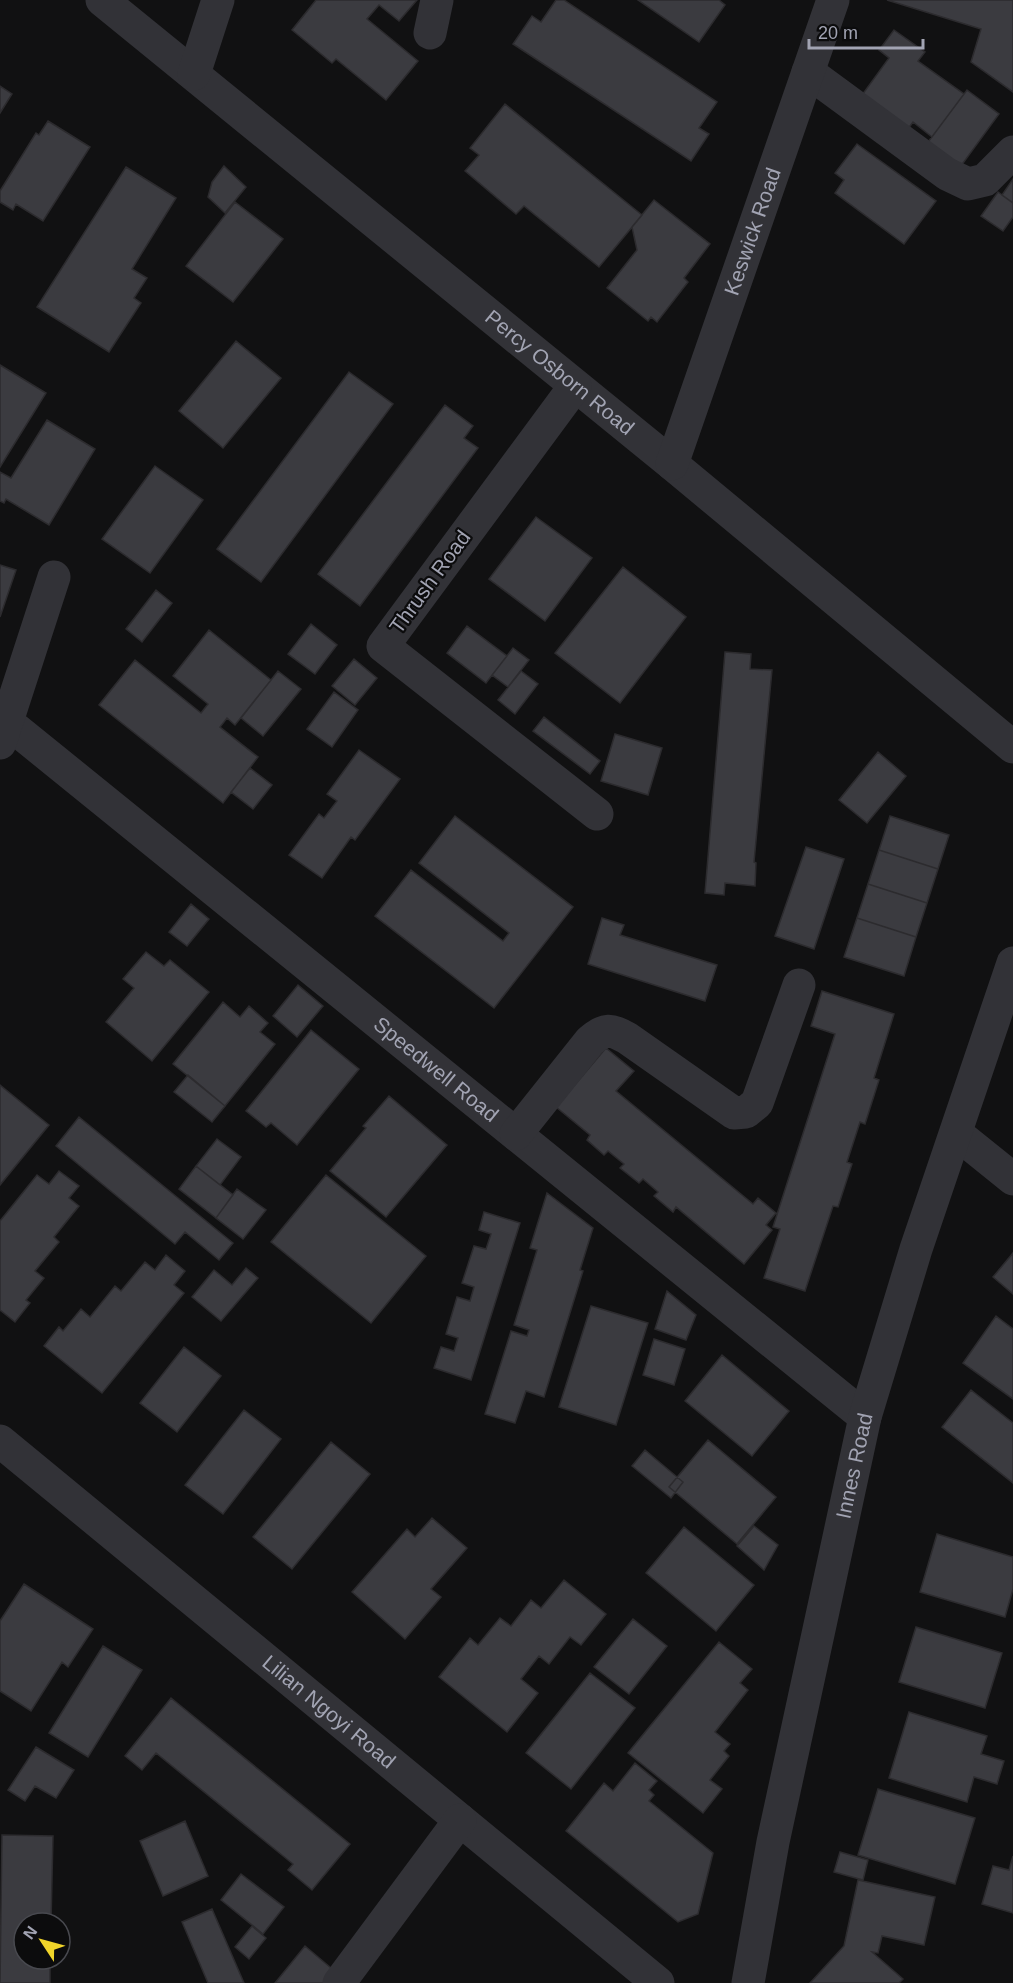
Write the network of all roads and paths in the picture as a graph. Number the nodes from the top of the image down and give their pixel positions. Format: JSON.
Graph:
{"nodes":[{"id":1,"x":102,"y":0,"type":"edge"},
{"id":2,"x":218,"y":0,"type":"edge"},
{"id":3,"x":437,"y":0,"type":"edge"},
{"id":4,"x":833,"y":0,"type":"edge"},
{"id":5,"x":430,"y":33,"type":"dead end"},
{"id":6,"x":808,"y":72,"type":"junction"},
{"id":7,"x":194,"y":74,"type":"junction"},
{"id":8,"x":1013,"y":152,"type":"edge"},
{"id":9,"x":575,"y":386,"type":"junction"},
{"id":10,"x":672,"y":464,"type":"junction"},
{"id":11,"x":54,"y":577,"type":"dead end"},
{"id":12,"x":3,"y":733,"type":"edge"},
{"id":13,"x":1013,"y":747,"type":"edge"},
{"id":14,"x":597,"y":814,"type":"dead end"},
{"id":15,"x":1013,"y":963,"type":"edge"},
{"id":16,"x":799,"y":985,"type":"dead end"},
{"id":17,"x":956,"y":1133,"type":"junction"},
{"id":18,"x":516,"y":1134,"type":"junction"},
{"id":19,"x":1013,"y":1179,"type":"edge"},
{"id":20,"x":865,"y":1417,"type":"junction"},
{"id":21,"x":0,"y":1441,"type":"edge"},
{"id":22,"x":460,"y":1820,"type":"junction"},
{"id":23,"x":339,"y":1983,"type":"edge"},
{"id":24,"x":658,"y":1983,"type":"edge"},
{"id":25,"x":748,"y":1983,"type":"edge"}],
"edges":[{"from":1,"to":7,"type":"street","name":"Percy Osborn Road"},
{"from":2,"to":7,"type":"street"},
{"from":3,"to":5,"type":"street"},
{"from":4,"to":6,"type":"street","name":"Keswick Road"},
{"from":6,"to":8,"type":"street"},
{"from":6,"to":10,"type":"street","name":"Keswick Road"},
{"from":7,"to":9,"type":"street","name":"Percy Osborn Road"},
{"from":9,"to":10,"type":"street","name":"Percy Osborn Road"},
{"from":9,"to":14,"type":"street","name":"Thrush Road"},
{"from":10,"to":13,"type":"street","name":"Percy Osborn Road"},
{"from":11,"to":12,"type":"street"},
{"from":12,"to":18,"type":"street","name":"Speedwell Road"},
{"from":15,"to":17,"type":"street","name":"Innes Road"},
{"from":16,"to":18,"type":"street"},
{"from":17,"to":19,"type":"street"},
{"from":17,"to":20,"type":"street","name":"Innes Road"},
{"from":18,"to":20,"type":"street","name":"Speedwell Road"},
{"from":20,"to":25,"type":"street","name":"Innes Road"},
{"from":21,"to":22,"type":"street","name":"Lilian Ngoyi Road"},
{"from":22,"to":23,"type":"street"},
{"from":22,"to":24,"type":"street","name":"Lilian Ngoyi Road"}]}
